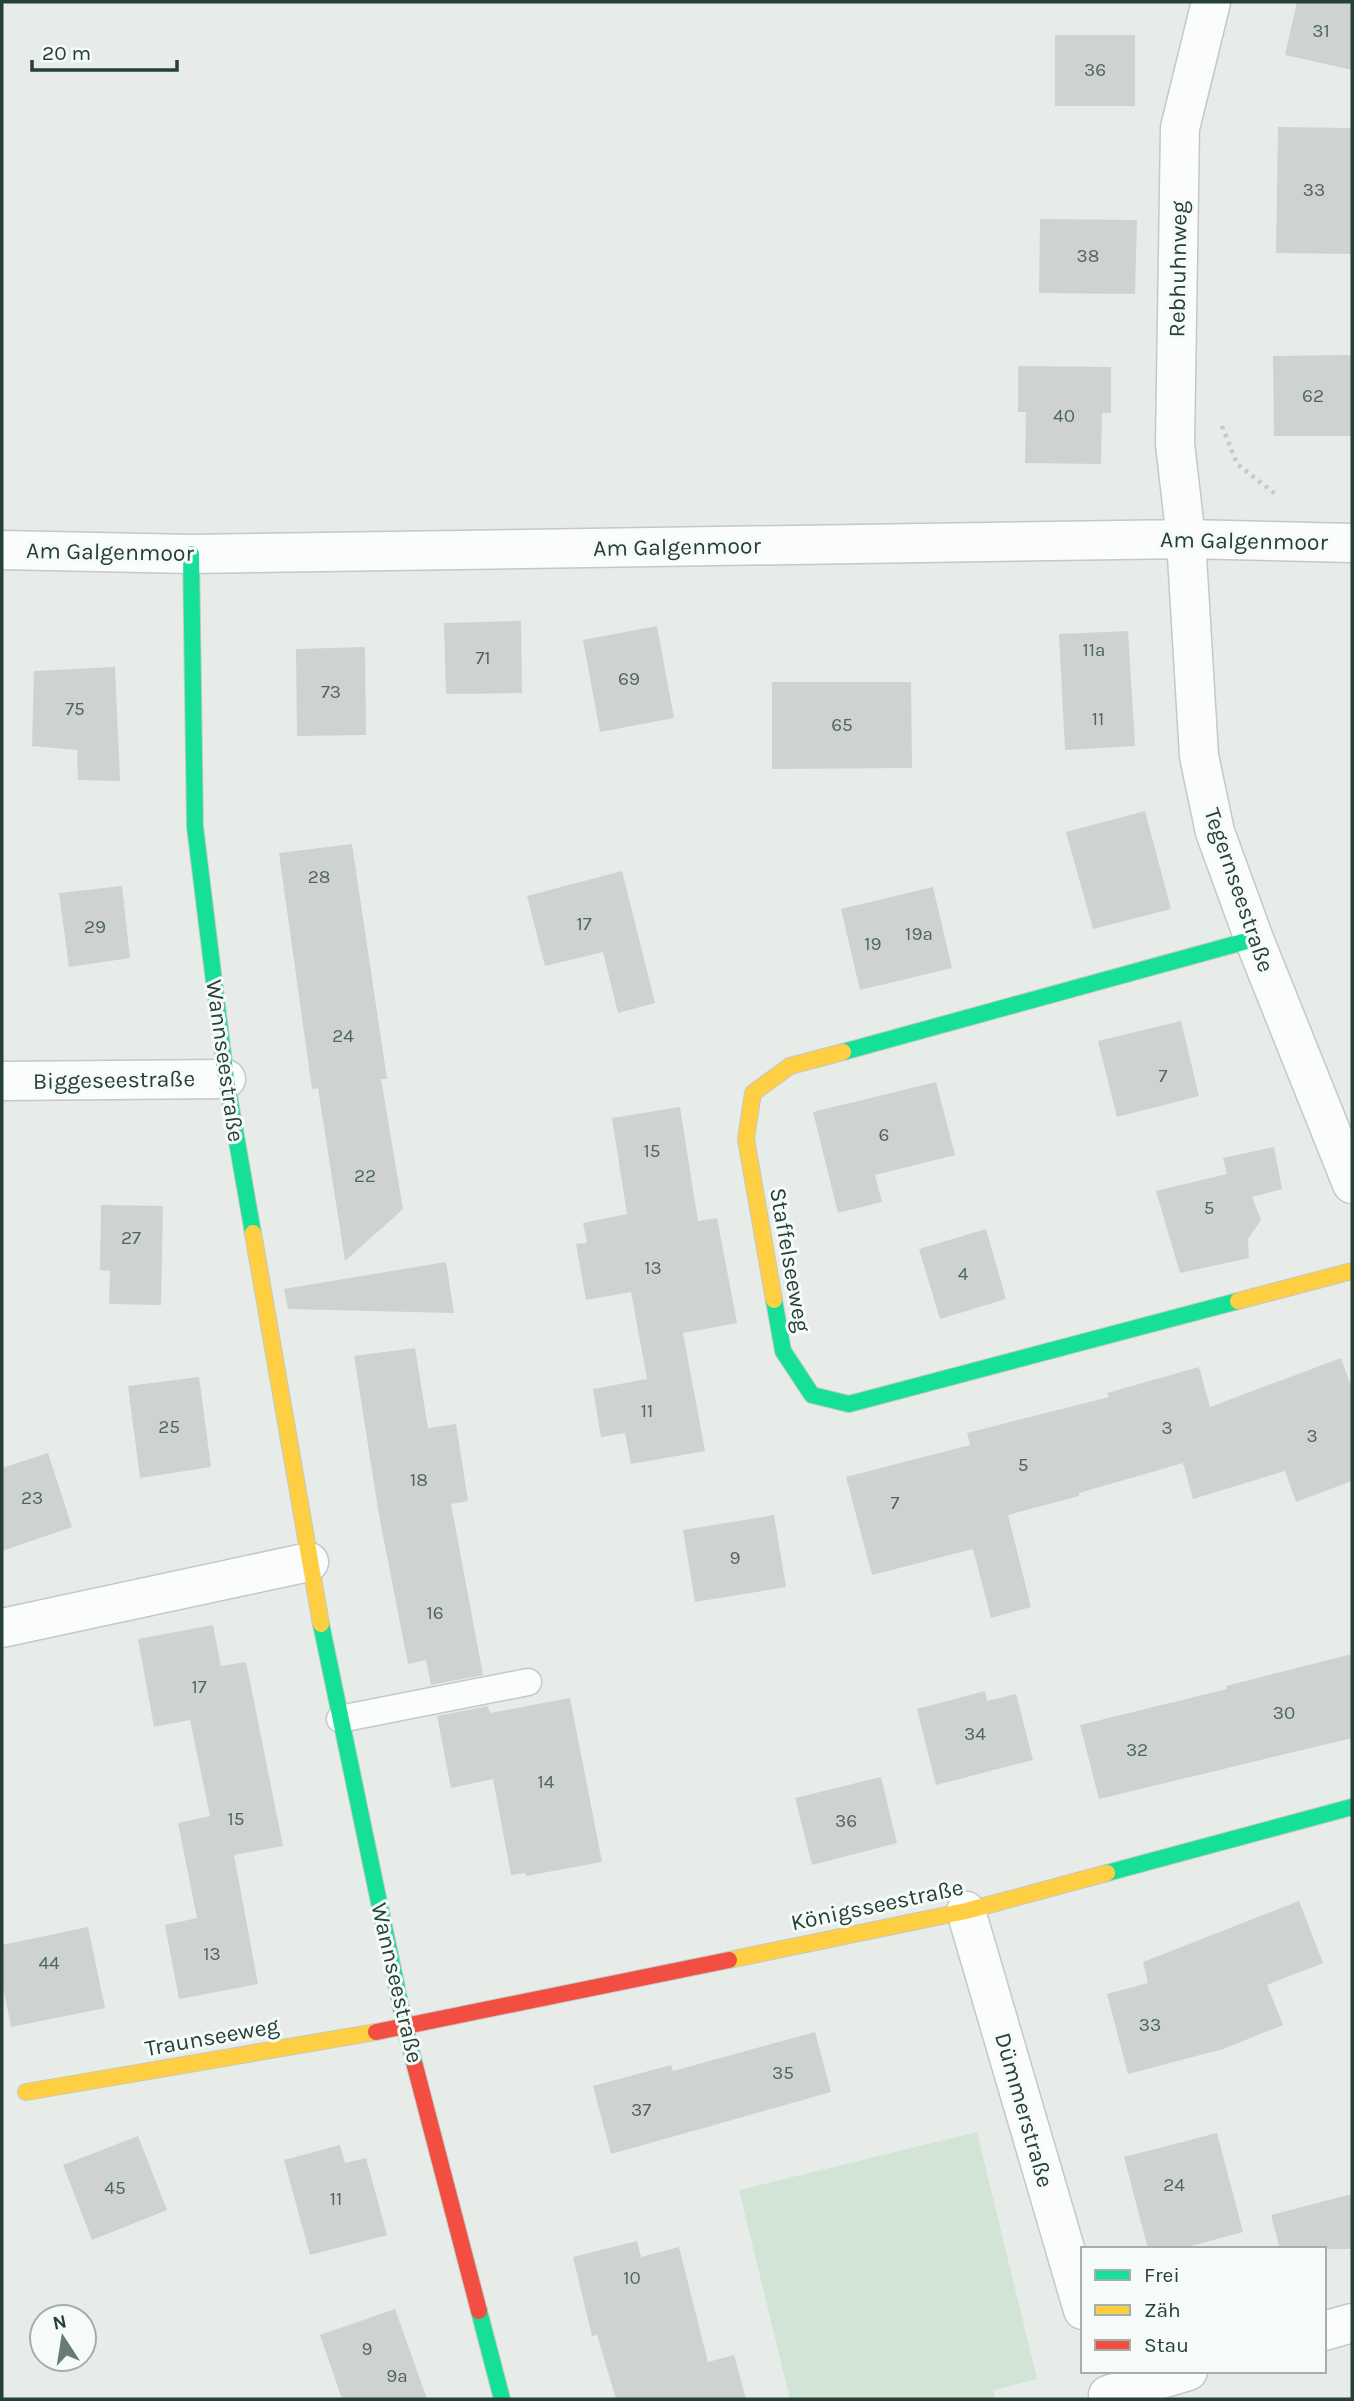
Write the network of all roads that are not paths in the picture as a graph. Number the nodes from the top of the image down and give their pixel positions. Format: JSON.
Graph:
{"nodes":[{"id":1,"x":1211,"y":2,"type":"edge"},
{"id":2,"x":1186,"y":539,"type":"junction"},
{"id":3,"x":1352,"y":543,"type":"edge"},
{"id":4,"x":2,"y":550,"type":"edge"},
{"id":5,"x":191,"y":554,"type":"junction"},
{"id":6,"x":1254,"y":939,"type":"junction"},
{"id":7,"x":226,"y":1079,"type":"junction"},
{"id":8,"x":2,"y":1081,"type":"edge"},
{"id":9,"x":1352,"y":1184,"type":"edge"},
{"id":10,"x":1352,"y":1271,"type":"edge"},
{"id":11,"x":309,"y":1562,"type":"junction"},
{"id":12,"x":2,"y":1628,"type":"edge"},
{"id":13,"x":528,"y":1682,"type":"dead end"},
{"id":14,"x":340,"y":1719,"type":"junction"},
{"id":15,"x":1352,"y":1807,"type":"edge"},
{"id":16,"x":966,"y":1911,"type":"junction"},
{"id":17,"x":405,"y":2027,"type":"junction"},
{"id":18,"x":26,"y":2092,"type":"dead end"},
{"id":19,"x":1081,"y":2303,"type":"edge"},
{"id":20,"x":1352,"y":2323,"type":"edge"},
{"id":21,"x":1326,"y":2330,"type":"edge"},
{"id":22,"x":1179,"y":2373,"type":"edge"},
{"id":23,"x":1106,"y":2389,"type":"edge"},
{"id":24,"x":502,"y":2399,"type":"edge"}],
"edges":[{"from":1,"to":2,"type":"street","name":"Rebhuhnweg"},
{"from":2,"to":3,"type":"street","name":"Am Galgenmoor"},
{"from":2,"to":5,"type":"street","name":"Am Galgenmoor"},
{"from":2,"to":6,"type":"street","name":"Tegernseestraße"},
{"from":4,"to":5,"type":"street","name":"Am Galgenmoor"},
{"from":5,"to":7,"type":"street","name":"Wannseestraße"},
{"from":6,"to":9,"type":"street","name":"Tegernseestraße"},
{"from":6,"to":10,"type":"street","name":"Staffelseeweg"},
{"from":7,"to":8,"type":"street","name":"Biggeseestraße"},
{"from":7,"to":11,"type":"street","name":"Wannseestraße"},
{"from":11,"to":12,"type":"street"},
{"from":11,"to":14,"type":"street","name":"Wannseestraße"},
{"from":13,"to":14,"type":"lane"},
{"from":14,"to":17,"type":"street","name":"Wannseestraße"},
{"from":15,"to":16,"type":"street","name":"Königsseestraße"},
{"from":16,"to":17,"type":"street","name":"Königsseestraße"},
{"from":16,"to":19,"type":"street","name":"Dümmerstraße"},
{"from":17,"to":18,"type":"street","name":"Traunseeweg"},
{"from":17,"to":24,"type":"street","name":"Wannseestraße"},
{"from":20,"to":21,"type":"street"},
{"from":22,"to":23,"type":"street"}]}
